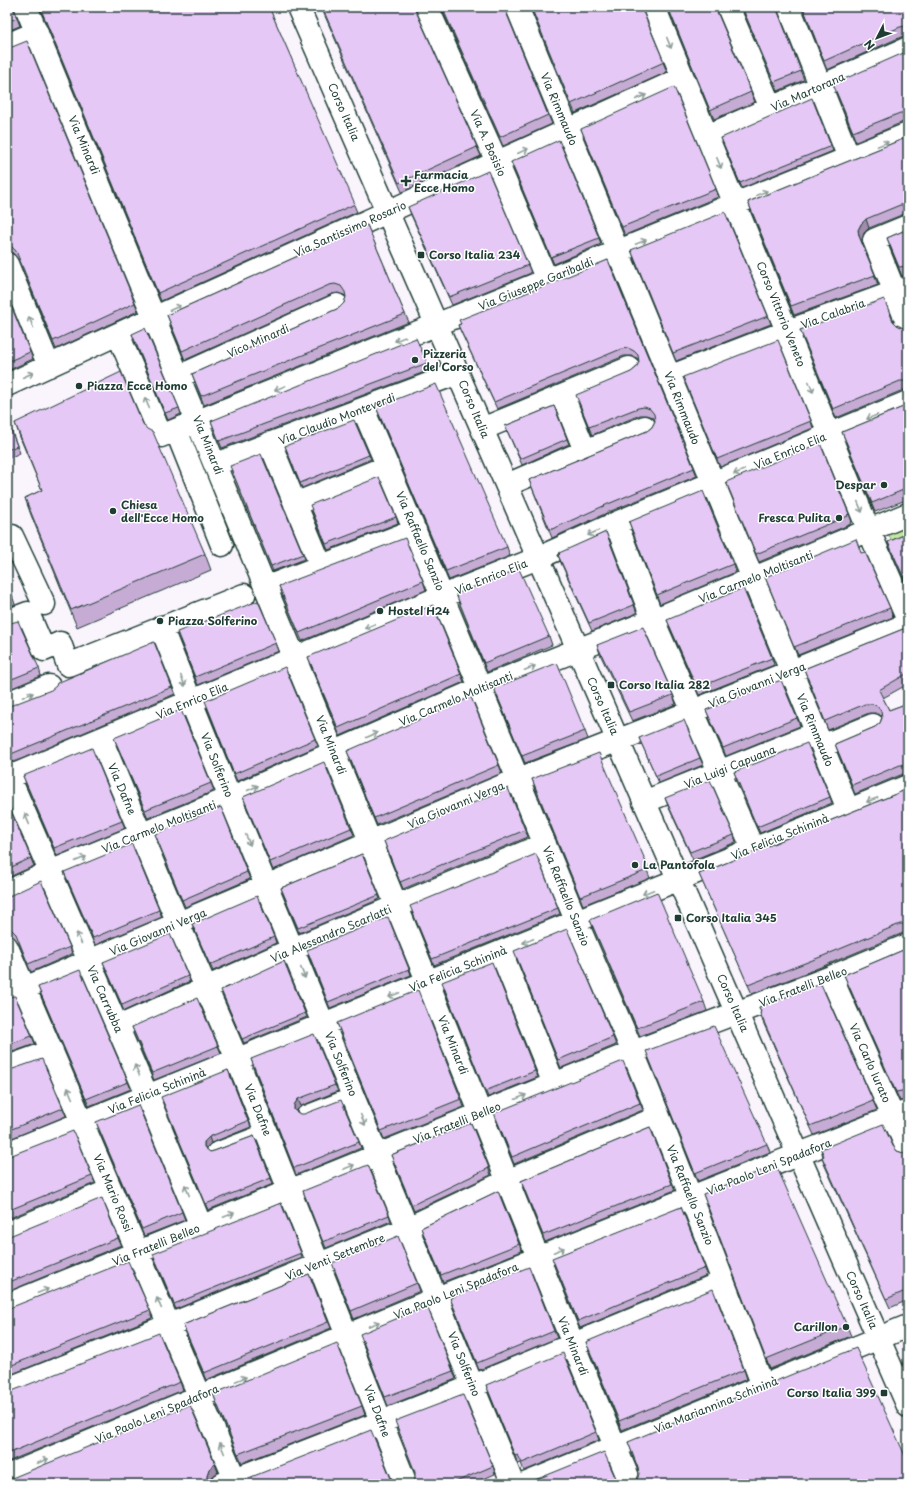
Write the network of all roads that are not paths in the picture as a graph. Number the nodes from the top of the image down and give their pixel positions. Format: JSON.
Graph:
{"nodes":[{"id":1,"x":26,"y":7,"type":"edge"},
{"id":2,"x":298,"y":7,"type":"edge"},
{"id":3,"x":427,"y":7,"type":"edge"},
{"id":4,"x":517,"y":7,"type":"edge"},
{"id":5,"x":654,"y":7,"type":"edge"},
{"id":6,"x":728,"y":7,"type":"edge"},
{"id":7,"x":789,"y":7,"type":"edge"},
{"id":8,"x":37,"y":32,"type":"junction"},
{"id":9,"x":7,"y":45,"type":"edge"},
{"id":10,"x":908,"y":48,"type":"edge"},
{"id":11,"x":684,"y":78,"type":"junction"},
{"id":12,"x":821,"y":86,"type":"junction"},
{"id":13,"x":771,"y":108,"type":"junction"},
{"id":14,"x":568,"y":130,"type":"junction"},
{"id":15,"x":908,"y":134,"type":"edge"},
{"id":16,"x":707,"y":136,"type":"junction"},
{"id":17,"x":849,"y":158,"type":"junction"},
{"id":18,"x":497,"y":162,"type":"junction"},
{"id":19,"x":735,"y":204,"type":"junction"},
{"id":20,"x":387,"y":212,"type":"junction"},
{"id":21,"x":908,"y":226,"type":"edge"},
{"id":22,"x":618,"y":251,"type":"junction"},
{"id":23,"x":7,"y":264,"type":"edge"},
{"id":24,"x":547,"y":280,"type":"junction"},
{"id":25,"x":901,"y":290,"type":"edge"},
{"id":26,"x":337,"y":305,"type":"dead end"},
{"id":27,"x":155,"y":317,"type":"junction"},
{"id":28,"x":436,"y":324,"type":"junction"},
{"id":29,"x":908,"y":326,"type":"edge"},
{"id":30,"x":788,"y":330,"type":"junction"},
{"id":31,"x":122,"y":332,"type":"junction"},
{"id":32,"x":47,"y":362,"type":"junction"},
{"id":33,"x":629,"y":368,"type":"dead end"},
{"id":34,"x":458,"y":373,"type":"junction"},
{"id":35,"x":180,"y":376,"type":"junction"},
{"id":36,"x":669,"y":377,"type":"junction"},
{"id":37,"x":7,"y":385,"type":"edge"},
{"id":38,"x":563,"y":396,"type":"junction"},
{"id":39,"x":908,"y":402,"type":"edge"},
{"id":40,"x":363,"y":408,"type":"junction"},
{"id":41,"x":198,"y":421,"type":"junction"},
{"id":42,"x":645,"y":427,"type":"dead end"},
{"id":43,"x":482,"y":429,"type":"junction"},
{"id":44,"x":170,"y":432,"type":"junction"},
{"id":45,"x":830,"y":434,"type":"junction"},
{"id":46,"x":270,"y":443,"type":"junction"},
{"id":47,"x":585,"y":451,"type":"junction"},
{"id":48,"x":216,"y":464,"type":"junction"},
{"id":49,"x":388,"y":466,"type":"junction"},
{"id":50,"x":712,"y":483,"type":"junction"},
{"id":51,"x":507,"y":485,"type":"junction"},
{"id":52,"x":295,"y":504,"type":"junction"},
{"id":53,"x":908,"y":514,"type":"edge"},
{"id":54,"x":616,"y":523,"type":"junction"},
{"id":55,"x":415,"y":530,"type":"junction"},
{"id":56,"x":869,"y":531,"type":"junction"},
{"id":57,"x":10,"y":537,"type":"edge"},
{"id":58,"x":222,"y":545,"type":"dead end"},
{"id":59,"x":538,"y":558,"type":"junction"},
{"id":60,"x":321,"y":566,"type":"junction"},
{"id":61,"x":753,"y":577,"type":"junction"},
{"id":62,"x":267,"y":588,"type":"junction"},
{"id":63,"x":244,"y":595,"type":"dead end"},
{"id":64,"x":443,"y":596,"type":"junction"},
{"id":65,"x":44,"y":604,"type":"dead end"},
{"id":66,"x":13,"y":619,"type":"edge"},
{"id":67,"x":653,"y":620,"type":"junction"},
{"id":68,"x":908,"y":620,"type":"edge"},
{"id":69,"x":908,"y":624,"type":"edge"},
{"id":70,"x":165,"y":636,"type":"junction"},
{"id":71,"x":578,"y":649,"type":"junction"},
{"id":72,"x":295,"y":658,"type":"junction"},
{"id":73,"x":790,"y":672,"type":"junction"},
{"id":74,"x":49,"y":686,"type":"dead end"},
{"id":75,"x":481,"y":688,"type":"junction"},
{"id":76,"x":191,"y":702,"type":"junction"},
{"id":77,"x":7,"y":703,"type":"edge"},
{"id":78,"x":693,"y":711,"type":"junction"},
{"id":79,"x":873,"y":725,"type":"dead end"},
{"id":80,"x":101,"y":739,"type":"junction"},
{"id":81,"x":819,"y":739,"type":"junction"},
{"id":82,"x":618,"y":740,"type":"junction"},
{"id":83,"x":334,"y":752,"type":"junction"},
{"id":84,"x":720,"y":771,"type":"junction"},
{"id":85,"x":8,"y":776,"type":"edge"},
{"id":86,"x":519,"y":778,"type":"junction"},
{"id":87,"x":908,"y":786,"type":"edge"},
{"id":88,"x":230,"y":798,"type":"junction"},
{"id":89,"x":644,"y":802,"type":"junction"},
{"id":90,"x":848,"y":809,"type":"junction"},
{"id":91,"x":140,"y":834,"type":"junction"},
{"id":92,"x":370,"y":842,"type":"junction"},
{"id":93,"x":545,"y":844,"type":"junction"},
{"id":94,"x":753,"y":848,"type":"junction"},
{"id":95,"x":50,"y":872,"type":"junction"},
{"id":96,"x":678,"y":879,"type":"junction"},
{"id":97,"x":267,"y":886,"type":"junction"},
{"id":98,"x":7,"y":892,"type":"edge"},
{"id":99,"x":396,"y":906,"type":"junction"},
{"id":100,"x":576,"y":921,"type":"junction"},
{"id":101,"x":178,"y":923,"type":"junction"},
{"id":102,"x":7,"y":947,"type":"edge"},
{"id":103,"x":293,"y":949,"type":"junction"},
{"id":104,"x":906,"y":951,"type":"edge"},
{"id":105,"x":501,"y":952,"type":"junction"},
{"id":106,"x":89,"y":961,"type":"junction"},
{"id":107,"x":831,"y":977,"type":"junction"},
{"id":108,"x":428,"y":982,"type":"junction"},
{"id":109,"x":206,"y":988,"type":"junction"},
{"id":110,"x":16,"y":991,"type":"edge"},
{"id":111,"x":736,"y":1012,"type":"junction"},
{"id":112,"x":324,"y":1024,"type":"junction"},
{"id":113,"x":118,"y":1027,"type":"junction"},
{"id":114,"x":52,"y":1051,"type":"junction"},
{"id":115,"x":633,"y":1052,"type":"junction"},
{"id":116,"x":237,"y":1059,"type":"junction"},
{"id":117,"x":7,"y":1066,"type":"edge"},
{"id":118,"x":554,"y":1084,"type":"junction"},
{"id":119,"x":353,"y":1094,"type":"junction"},
{"id":120,"x":147,"y":1095,"type":"junction"},
{"id":121,"x":304,"y":1113,"type":"edge"},
{"id":122,"x":480,"y":1114,"type":"junction"},
{"id":123,"x":901,"y":1114,"type":"edge"},
{"id":124,"x":659,"y":1117,"type":"junction"},
{"id":125,"x":82,"y":1122,"type":"junction"},
{"id":126,"x":266,"y":1130,"type":"junction"},
{"id":127,"x":214,"y":1150,"type":"edge"},
{"id":128,"x":908,"y":1150,"type":"edge"},
{"id":129,"x":7,"y":1152,"type":"edge"},
{"id":130,"x":378,"y":1155,"type":"junction"},
{"id":131,"x":799,"y":1156,"type":"junction"},
{"id":132,"x":507,"y":1182,"type":"junction"},
{"id":133,"x":111,"y":1190,"type":"junction"},
{"id":134,"x":290,"y":1190,"type":"junction"},
{"id":135,"x":690,"y":1198,"type":"junction"},
{"id":136,"x":201,"y":1226,"type":"junction"},
{"id":137,"x":408,"y":1228,"type":"junction"},
{"id":138,"x":7,"y":1233,"type":"edge"},
{"id":139,"x":138,"y":1252,"type":"junction"},
{"id":140,"x":537,"y":1259,"type":"junction"},
{"id":141,"x":319,"y":1264,"type":"junction"},
{"id":142,"x":723,"y":1282,"type":"junction"},
{"id":143,"x":437,"y":1298,"type":"junction"},
{"id":144,"x":7,"y":1305,"type":"edge"},
{"id":145,"x":169,"y":1325,"type":"junction"},
{"id":146,"x":908,"y":1326,"type":"edge"},
{"id":147,"x":347,"y":1335,"type":"junction"},
{"id":148,"x":879,"y":1338,"type":"junction"},
{"id":149,"x":572,"y":1345,"type":"junction"},
{"id":150,"x":473,"y":1386,"type":"junction"},
{"id":151,"x":763,"y":1386,"type":"junction"},
{"id":152,"x":7,"y":1389,"type":"edge"},
{"id":153,"x":199,"y":1396,"type":"junction"},
{"id":154,"x":908,"y":1406,"type":"edge"},
{"id":155,"x":381,"y":1422,"type":"junction"},
{"id":156,"x":615,"y":1447,"type":"junction"},
{"id":157,"x":7,"y":1476,"type":"edge"},
{"id":158,"x":231,"y":1482,"type":"edge"},
{"id":159,"x":406,"y":1484,"type":"edge"},
{"id":160,"x":513,"y":1484,"type":"edge"},
{"id":161,"x":525,"y":1484,"type":"edge"},
{"id":162,"x":630,"y":1484,"type":"edge"}],
"edges":[{"from":1,"to":8,"type":"street","name":"Via Minardi"},
{"from":2,"to":20,"type":"street","name":"Corso Italia"},
{"from":3,"to":18,"type":"street","name":"Via A. Bosisio"},
{"from":4,"to":14,"type":"street","name":"Via Rimmaudo"},
{"from":5,"to":11,"type":"street","name":"Corso Vittorio Veneto","one_way":true},
{"from":6,"to":13,"type":"street"},
{"from":7,"to":12,"type":"street"},
{"from":8,"to":9,"type":"street"},
{"from":8,"to":27,"type":"street","name":"Via Minardi"},
{"from":10,"to":12,"type":"street","name":"Via Martorana"},
{"from":14,"to":11,"type":"street","name":"Via Santissimo Rosario","one_way":true},
{"from":11,"to":16,"type":"street","name":"Corso Vittorio Veneto"},
{"from":12,"to":13,"type":"street","name":"Via Martorana"},
{"from":12,"to":17,"type":"street"},
{"from":13,"to":16,"type":"street","name":"Via Martorana"},
{"from":18,"to":14,"type":"street","name":"Via Santissimo Rosario","one_way":true},
{"from":14,"to":22,"type":"street","name":"Via Rimmaudo"},
{"from":17,"to":15,"type":"street","name":"Via Giuseppe Garibaldi","one_way":true},
{"from":16,"to":19,"type":"street","name":"Corso Vittorio Veneto","one_way":true},
{"from":19,"to":17,"type":"street","name":"Via Giuseppe Garibaldi","one_way":true},
{"from":18,"to":20,"type":"street","name":"Via Santissimo Rosario"},
{"from":18,"to":24,"type":"street","name":"Via A. Bosisio"},
{"from":22,"to":19,"type":"street","name":"Via Giuseppe Garibaldi","one_way":true},
{"from":19,"to":30,"type":"street","name":"Corso Vittorio Veneto"},
{"from":27,"to":20,"type":"street","name":"Via Santissimo Rosario","one_way":true},
{"from":20,"to":28,"type":"street","name":"Corso Italia"},
{"from":21,"to":25,"type":"street"},
{"from":22,"to":24,"type":"street","name":"Via Giuseppe Garibaldi"},
{"from":22,"to":36,"type":"street","name":"Via Rimmaudo"},
{"from":32,"to":23,"type":"street","one_way":true},
{"from":24,"to":28,"type":"street","name":"Via Giuseppe Garibaldi"},
{"from":25,"to":29,"type":"street"},
{"from":25,"to":30,"type":"street","name":"Via Calabria"},
{"from":26,"to":35,"type":"street","name":"Vico Minardi"},
{"from":27,"to":31,"type":"street","name":"Via Santissimo Rosario"},
{"from":27,"to":35,"type":"street","name":"Via Minardi"},
{"from":28,"to":34,"type":"street","name":"Corso Italia"},
{"from":28,"to":41,"type":"street","name":"Via Giuseppe Garibaldi","one_way":true},
{"from":30,"to":36,"type":"street","name":"Via Calabria"},
{"from":30,"to":45,"type":"street","name":"Corso Vittorio Veneto","one_way":true},
{"from":31,"to":32,"type":"street","name":"Via Santissimo Rosario"},
{"from":44,"to":31,"type":"street","one_way":true},
{"from":37,"to":32,"type":"street","name":"Via Santissimo Rosario","one_way":true},
{"from":33,"to":38,"type":"street"},
{"from":34,"to":40,"type":"street","name":"Via Claudio Monteverdi"},
{"from":34,"to":43,"type":"street","name":"Corso Italia"},
{"from":35,"to":41,"type":"street","name":"Via Minardi"},
{"from":36,"to":50,"type":"street","name":"Via Rimmaudo"},
{"from":38,"to":43,"type":"street"},
{"from":38,"to":47,"type":"street"},
{"from":39,"to":45,"type":"street","name":"Via Enrico Elia","one_way":true},
{"from":40,"to":46,"type":"street","name":"Via Claudio Monteverdi"},
{"from":40,"to":49,"type":"street","name":"Via Raffaello Sanzio"},
{"from":41,"to":44,"type":"street","name":"Via Giuseppe Garibaldi"},
{"from":41,"to":48,"type":"street","name":"Via Minardi"},
{"from":42,"to":47,"type":"street"},
{"from":43,"to":51,"type":"street","name":"Corso Italia"},
{"from":44,"to":58,"type":"street"},
{"from":45,"to":50,"type":"street","name":"Via Enrico Elia","one_way":true},
{"from":45,"to":56,"type":"street","name":"Corso Vittorio Veneto","one_way":true},
{"from":46,"to":48,"type":"street","name":"Via Claudio Monteverdi"},
{"from":46,"to":52,"type":"street"},
{"from":47,"to":51,"type":"street"},
{"from":48,"to":62,"type":"street","name":"Via Minardi"},
{"from":49,"to":52,"type":"street"},
{"from":49,"to":55,"type":"street","name":"Via Raffaello Sanzio"},
{"from":50,"to":54,"type":"street","name":"Via Enrico Elia"},
{"from":50,"to":61,"type":"street","name":"Via Rimmaudo"},
{"from":51,"to":59,"type":"street","name":"Corso Italia"},
{"from":52,"to":60,"type":"street"},
{"from":53,"to":56,"type":"street","name":"Via Carmelo Moltisanti"},
{"from":54,"to":59,"type":"street","name":"Via Enrico Elia","one_way":true},
{"from":54,"to":67,"type":"street"},
{"from":55,"to":60,"type":"street"},
{"from":55,"to":64,"type":"street","name":"Via Raffaello Sanzio"},
{"from":56,"to":61,"type":"street","name":"Via Carmelo Moltisanti"},
{"from":56,"to":68,"type":"street","name":"Corso Vittorio Veneto"},
{"from":57,"to":65,"type":"street"},
{"from":59,"to":64,"type":"street","name":"Via Enrico Elia"},
{"from":59,"to":71,"type":"street","name":"Corso Italia"},
{"from":60,"to":62,"type":"street"},
{"from":61,"to":67,"type":"street","name":"Via Carmelo Moltisanti"},
{"from":61,"to":73,"type":"street","name":"Via Rimmaudo"},
{"from":62,"to":72,"type":"street","name":"Via Minardi"},
{"from":63,"to":70,"type":"street"},
{"from":64,"to":72,"type":"street","name":"Via Enrico Elia","one_way":true},
{"from":64,"to":75,"type":"street","name":"Via Raffaello Sanzio"},
{"from":66,"to":70,"type":"street"},
{"from":67,"to":71,"type":"street","name":"Via Carmelo Moltisanti"},
{"from":67,"to":78,"type":"street"},
{"from":69,"to":73,"type":"street","name":"Via Giovanni Verga"},
{"from":70,"to":76,"type":"street","name":"Via Solferino","one_way":true},
{"from":75,"to":71,"type":"street","name":"Via Carmelo Moltisanti","one_way":true},
{"from":71,"to":82,"type":"street","name":"Corso Italia"},
{"from":72,"to":76,"type":"street","name":"Via Enrico Elia"},
{"from":72,"to":83,"type":"street","name":"Via Minardi"},
{"from":73,"to":78,"type":"street","name":"Via Giovanni Verga"},
{"from":73,"to":81,"type":"street","name":"Via Rimmaudo"},
{"from":77,"to":74,"type":"street","one_way":true},
{"from":83,"to":75,"type":"street","name":"Via Carmelo Moltisanti","one_way":true},
{"from":75,"to":86,"type":"street","name":"Via Raffaello Sanzio"},
{"from":76,"to":80,"type":"street","name":"Via Enrico Elia"},
{"from":76,"to":88,"type":"street","name":"Via Solferino"},
{"from":78,"to":82,"type":"street","name":"Via Giovanni Verga"},
{"from":78,"to":84,"type":"street"},
{"from":79,"to":81,"type":"street","name":"Via Luigi Capuana"},
{"from":80,"to":85,"type":"street","name":"Via Enrico Elia"},
{"from":80,"to":91,"type":"street","name":"Via Dafne"},
{"from":81,"to":84,"type":"street","name":"Via Luigi Capuana"},
{"from":81,"to":90,"type":"street","name":"Via Rimmaudo"},
{"from":82,"to":86,"type":"street","name":"Via Giovanni Verga"},
{"from":82,"to":89,"type":"street","name":"Corso Italia"},
{"from":88,"to":83,"type":"street","name":"Via Carmelo Moltisanti","one_way":true},
{"from":83,"to":92,"type":"street","name":"Via Minardi"},
{"from":84,"to":89,"type":"street","name":"Via Luigi Capuana"},
{"from":84,"to":94,"type":"street"},
{"from":95,"to":85,"type":"street","name":"Via Carrubba","one_way":true},
{"from":86,"to":92,"type":"street","name":"Via Giovanni Verga"},
{"from":86,"to":93,"type":"street","name":"Via Raffaello Sanzio"},
{"from":87,"to":90,"type":"street","name":"Via Felicia Schininà","one_way":true},
{"from":88,"to":91,"type":"street","name":"Via Carmelo Moltisanti"},
{"from":88,"to":97,"type":"street","name":"Via Solferino","one_way":true},
{"from":89,"to":96,"type":"street","name":"Corso Italia"},
{"from":90,"to":94,"type":"street","name":"Via Felicia Schininà"},
{"from":95,"to":91,"type":"street","name":"Via Carmelo Moltisanti","one_way":true},
{"from":91,"to":101,"type":"street","name":"Via Dafne"},
{"from":92,"to":97,"type":"street","name":"Via Giovanni Verga"},
{"from":92,"to":99,"type":"street","name":"Via Minardi"},
{"from":93,"to":99,"type":"street","name":"Via Alessandro Scarlatti"},
{"from":93,"to":100,"type":"street","name":"Via Raffaello Sanzio"},
{"from":94,"to":96,"type":"street","name":"Via Felicia Schininà"},
{"from":95,"to":98,"type":"street","name":"Via Carmelo Moltisanti"},
{"from":106,"to":95,"type":"street","name":"Via Carrubba","one_way":true},
{"from":96,"to":100,"type":"street","name":"Via Felicia Schininà","one_way":true},
{"from":96,"to":111,"type":"street","name":"Corso Italia"},
{"from":97,"to":101,"type":"street","name":"Via Giovanni Verga"},
{"from":97,"to":103,"type":"street","name":"Via Solferino"},
{"from":99,"to":103,"type":"street","name":"Via Alessandro Scarlatti"},
{"from":99,"to":108,"type":"street","name":"Via Minardi"},
{"from":100,"to":105,"type":"street","name":"Via Felicia Schininà","one_way":true},
{"from":100,"to":115,"type":"street","name":"Via Raffaello Sanzio"},
{"from":101,"to":106,"type":"street","name":"Via Giovanni Verga"},
{"from":101,"to":109,"type":"street","name":"Via Dafne"},
{"from":102,"to":110,"type":"street","name":"Via Mario Rossi"},
{"from":103,"to":109,"type":"street","name":"Via Alessandro Scarlatti"},
{"from":103,"to":112,"type":"street","name":"Via Solferino","one_way":true},
{"from":104,"to":107,"type":"street","name":"Via Fratelli Belleo"},
{"from":105,"to":108,"type":"street","name":"Via Felicia Schininà"},
{"from":105,"to":118,"type":"street"},
{"from":106,"to":110,"type":"street","name":"Via Giovanni Verga"},
{"from":106,"to":113,"type":"street","name":"Via Carrubba"},
{"from":107,"to":111,"type":"street","name":"Via Fratelli Belleo"},
{"from":107,"to":123,"type":"street","name":"Via Carlo Iurato"},
{"from":108,"to":112,"type":"street","name":"Via Felicia Schininà","one_way":true},
{"from":108,"to":122,"type":"street","name":"Via Minardi"},
{"from":109,"to":113,"type":"street","name":"Via Alessandro Scarlatti"},
{"from":109,"to":116,"type":"street","name":"Via Dafne"},
{"from":110,"to":114,"type":"street","name":"Via Mario Rossi"},
{"from":111,"to":115,"type":"street","name":"Via Fratelli Belleo"},
{"from":111,"to":131,"type":"street","name":"Corso Italia"},
{"from":112,"to":116,"type":"street","name":"Via Felicia Schininà"},
{"from":112,"to":119,"type":"street","name":"Via Solferino"},
{"from":120,"to":113,"type":"street","name":"Via Carrubba","one_way":true},
{"from":114,"to":117,"type":"street"},
{"from":125,"to":114,"type":"street","name":"Via Mario Rossi","one_way":true},
{"from":115,"to":118,"type":"street","name":"Via Fratelli Belleo"},
{"from":115,"to":124,"type":"street","name":"Via Raffaello Sanzio"},
{"from":116,"to":120,"type":"street","name":"Via Felicia Schininà"},
{"from":116,"to":126,"type":"street","name":"Via Dafne"},
{"from":122,"to":118,"type":"street","name":"Via Fratelli Belleo","one_way":true},
{"from":119,"to":121,"type":"lane"},
{"from":119,"to":130,"type":"street","name":"Via Solferino","one_way":true},
{"from":120,"to":125,"type":"street","name":"Via Felicia Schininà"},
{"from":136,"to":120,"type":"street","name":"Via Carrubba","one_way":true},
{"from":122,"to":130,"type":"street","name":"Via Fratelli Belleo"},
{"from":122,"to":132,"type":"street","name":"Via Minardi"},
{"from":123,"to":128,"type":"street","name":"Via Carlo Iurato"},
{"from":123,"to":131,"type":"street","name":"Via Paolo Leni Spadafora"},
{"from":124,"to":132,"type":"street","name":"Via Venti Settembre"},
{"from":124,"to":135,"type":"street","name":"Via Raffaello Sanzio"},
{"from":125,"to":129,"type":"street","name":"Via Felicia Schininà"},
{"from":125,"to":133,"type":"street","name":"Via Mario Rossi"},
{"from":126,"to":127,"type":"lane"},
{"from":126,"to":134,"type":"street","name":"Via Dafne"},
{"from":134,"to":130,"type":"street","name":"Via Fratelli Belleo","one_way":true},
{"from":130,"to":137,"type":"street","name":"Via Solferino"},
{"from":131,"to":135,"type":"street","name":"Via Paolo Leni Spadafora"},
{"from":131,"to":148,"type":"street","name":"Corso Italia"},
{"from":132,"to":137,"type":"street","name":"Via Venti Settembre"},
{"from":132,"to":140,"type":"street","name":"Via Minardi"},
{"from":133,"to":138,"type":"street"},
{"from":133,"to":139,"type":"street","name":"Via Mario Rossi"},
{"from":136,"to":134,"type":"street","name":"Via Fratelli Belleo","one_way":true},
{"from":134,"to":141,"type":"street","name":"Via Dafne"},
{"from":140,"to":135,"type":"street","name":"Via Paolo Leni Spadafora","one_way":true},
{"from":135,"to":142,"type":"street","name":"Via Raffaello Sanzio"},
{"from":136,"to":139,"type":"street","name":"Via Fratelli Belleo"},
{"from":137,"to":141,"type":"street","name":"Via Venti Settembre"},
{"from":137,"to":143,"type":"street","name":"Via Solferino"},
{"from":144,"to":139,"type":"street","name":"Via Fratelli Belleo","one_way":true},
{"from":145,"to":139,"type":"street","name":"Via Mario Rossi","one_way":true},
{"from":140,"to":143,"type":"street","name":"Via Paolo Leni Spadafora"},
{"from":140,"to":149,"type":"street","name":"Via Minardi"},
{"from":141,"to":145,"type":"street","name":"Via Venti Settembre"},
{"from":141,"to":147,"type":"street","name":"Via Dafne"},
{"from":142,"to":149,"type":"street"},
{"from":142,"to":151,"type":"street","name":"Via Raffaello Sanzio"},
{"from":147,"to":143,"type":"street","name":"Via Paolo Leni Spadafora","one_way":true},
{"from":143,"to":150,"type":"street","name":"Via Solferino"},
{"from":145,"to":152,"type":"street","name":"Via Venti Settembre"},
{"from":145,"to":153,"type":"street","name":"Via Mario Rossi"},
{"from":146,"to":148,"type":"street","name":"Via Mariannina Schininà"},
{"from":153,"to":147,"type":"street","name":"Via Paolo Leni Spadafora","one_way":true},
{"from":147,"to":155,"type":"street","name":"Via Dafne"},
{"from":148,"to":151,"type":"street","name":"Via Mariannina Schininà"},
{"from":148,"to":154,"type":"street","name":"Corso Italia"},
{"from":149,"to":150,"type":"street"},
{"from":149,"to":156,"type":"street","name":"Via Minardi"},
{"from":150,"to":155,"type":"street"},
{"from":150,"to":160,"type":"street","name":"Via Solferino"},
{"from":151,"to":156,"type":"street","name":"Via Mariannina Schininà"},
{"from":157,"to":153,"type":"street","name":"Via Paolo Leni Spadafora","one_way":true},
{"from":158,"to":153,"type":"street","name":"Via Mario Rossi","one_way":true},
{"from":155,"to":158,"type":"street"},
{"from":155,"to":159,"type":"street","name":"Via Dafne"},
{"from":156,"to":161,"type":"street","name":"Via Mariannina Schininà"},
{"from":156,"to":162,"type":"street","name":"Via Minardi"}]}
